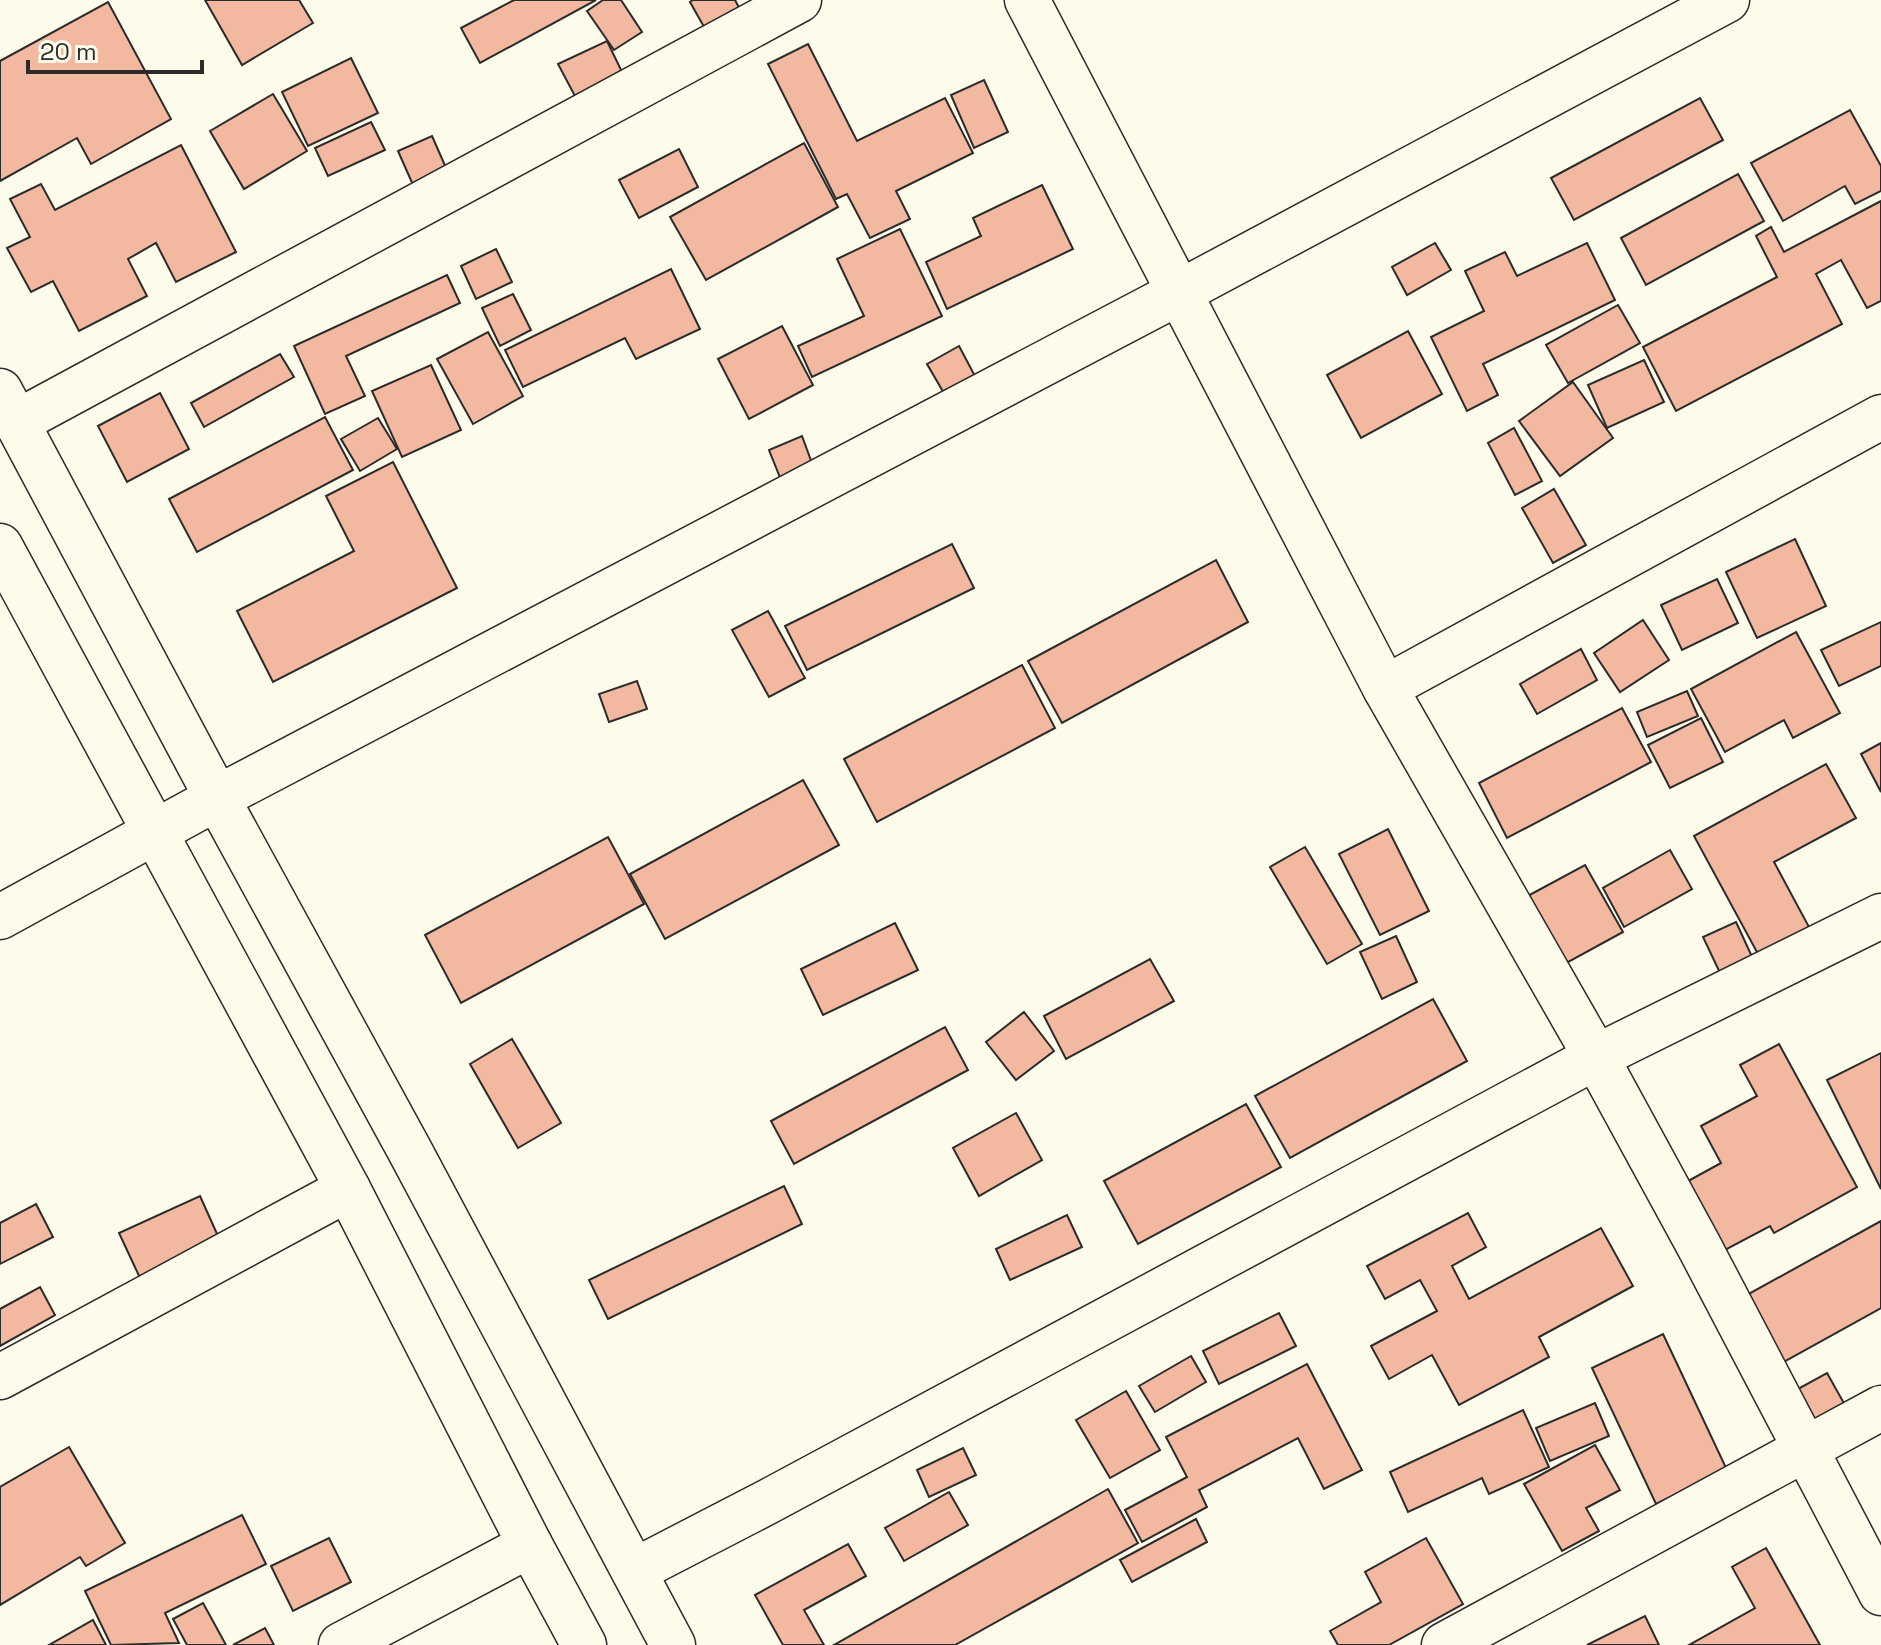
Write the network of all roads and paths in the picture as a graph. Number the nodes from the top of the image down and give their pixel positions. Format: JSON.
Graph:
{"nodes":[{"id":1,"x":799,"y":0,"type":"edge"},
{"id":2,"x":1027,"y":0,"type":"edge"},
{"id":3,"x":1727,"y":0,"type":"edge"},
{"id":4,"x":1180,"y":292,"type":"junction"},
{"id":5,"x":8,"y":406,"type":"edge"},
{"id":6,"x":1881,"y":417,"type":"edge"},
{"id":7,"x":0,"y":546,"type":"edge"},
{"id":8,"x":1385,"y":688,"type":"junction"},
{"id":9,"x":217,"y":798,"type":"junction"},
{"id":10,"x":155,"y":833,"type":"junction"},
{"id":11,"x":1881,"y":916,"type":"edge"},
{"id":12,"x":0,"y":917,"type":"edge"},
{"id":13,"x":1596,"y":1057,"type":"junction"},
{"id":14,"x":348,"y":1189,"type":"junction"},
{"id":15,"x":0,"y":1377,"type":"edge"},
{"id":16,"x":1881,"y":1408,"type":"edge"},
{"id":17,"x":1806,"y":1447,"type":"junction"},
{"id":18,"x":530,"y":1545,"type":"junction"},
{"id":19,"x":634,"y":1571,"type":"junction"},
{"id":20,"x":1881,"y":1593,"type":"edge"},
{"id":21,"x":341,"y":1645,"type":"edge"},
{"id":22,"x":584,"y":1645,"type":"edge"},
{"id":23,"x":673,"y":1645,"type":"edge"},
{"id":24,"x":1444,"y":1645,"type":"edge"}],
"edges":[{"from":1,"to":5,"type":"street"},
{"from":2,"to":4,"type":"street"},
{"from":3,"to":4,"type":"street"},
{"from":4,"to":8,"type":"street"},
{"from":4,"to":9,"type":"street"},
{"from":5,"to":9,"type":"street"},
{"from":6,"to":8,"type":"street"},
{"from":7,"to":10,"type":"street"},
{"from":8,"to":13,"type":"street"},
{"from":9,"to":10,"type":"street"},
{"from":9,"to":19,"type":"street"},
{"from":10,"to":12,"type":"street"},
{"from":10,"to":14,"type":"street"},
{"from":11,"to":13,"type":"street"},
{"from":13,"to":17,"type":"street"},
{"from":13,"to":19,"type":"street"},
{"from":14,"to":15,"type":"street"},
{"from":14,"to":18,"type":"street"},
{"from":16,"to":17,"type":"street"},
{"from":17,"to":20,"type":"street"},
{"from":17,"to":24,"type":"street"},
{"from":18,"to":21,"type":"street"},
{"from":18,"to":22,"type":"street"},
{"from":19,"to":23,"type":"street"}]}
